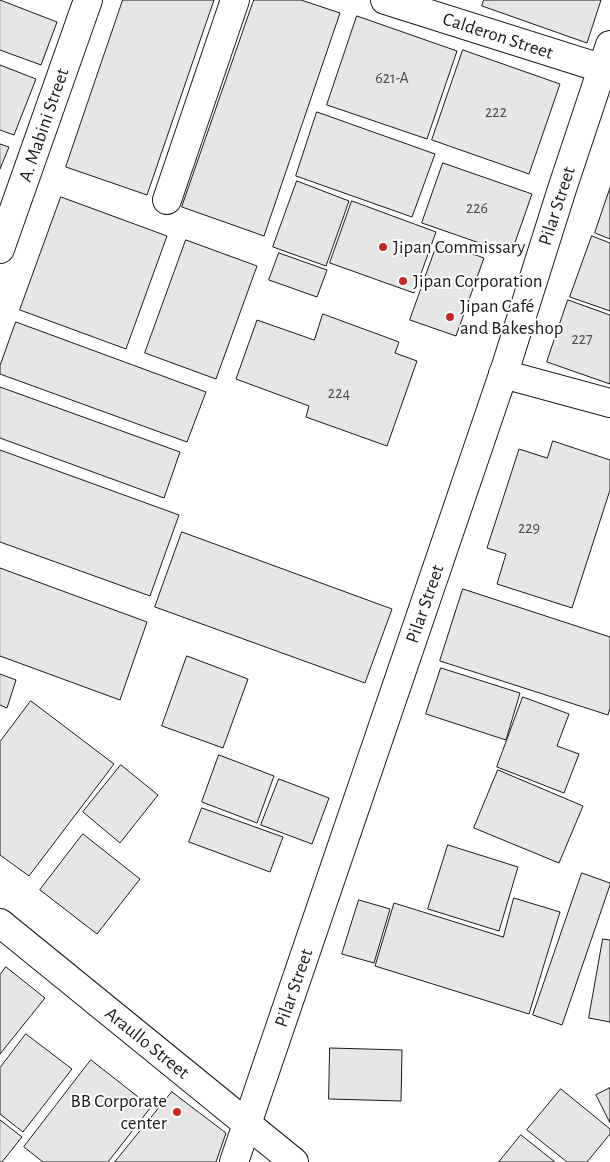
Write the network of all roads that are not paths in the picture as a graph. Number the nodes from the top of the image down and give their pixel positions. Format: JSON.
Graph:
{"nodes":[{"id":1,"x":88,"y":0,"type":"edge"},
{"id":2,"x":235,"y":0,"type":"edge"},
{"id":3,"x":385,"y":0,"type":"edge"},
{"id":4,"x":607,"y":62,"type":"edge"},
{"id":5,"x":167,"y":200,"type":"dead end"},
{"id":6,"x":0,"y":250,"type":"edge"},
{"id":7,"x":503,"y":374,"type":"junction"},
{"id":8,"x":610,"y":403,"type":"edge"},
{"id":9,"x":0,"y":923,"type":"edge"},
{"id":10,"x":247,"y":1125,"type":"junction"},
{"id":11,"x":234,"y":1162,"type":"edge"},
{"id":12,"x":294,"y":1162,"type":"edge"}],
"edges":[{"from":1,"to":6,"type":"street","name":"A. Mabini Street"},
{"from":2,"to":5,"type":"street"},
{"from":3,"to":4,"type":"street","name":"Calderon Street"},
{"from":4,"to":7,"type":"street","name":"Pilar Street"},
{"from":7,"to":8,"type":"street"},
{"from":7,"to":10,"type":"street","name":"Pilar Street"},
{"from":9,"to":10,"type":"street","name":"Araullo Street"},
{"from":10,"to":11,"type":"street","name":"Pilar Street"},
{"from":10,"to":12,"type":"street","name":"Araullo Street"}]}
